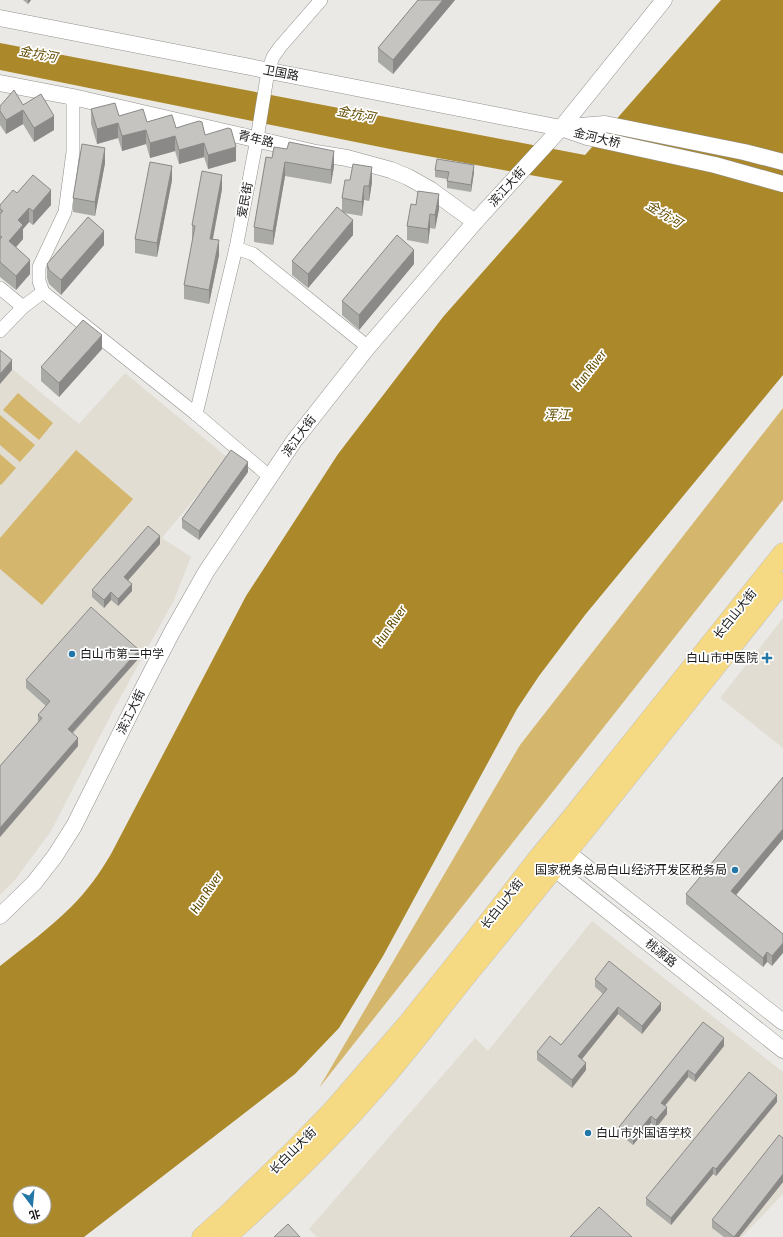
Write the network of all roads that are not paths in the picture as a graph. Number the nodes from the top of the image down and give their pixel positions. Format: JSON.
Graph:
{"nodes":[{"id":1,"x":321,"y":0,"type":"edge"},
{"id":2,"x":664,"y":0,"type":"edge"},
{"id":3,"x":0,"y":18,"type":"edge"},
{"id":4,"x":267,"y":78,"type":"junction"},
{"id":5,"x":0,"y":83,"type":"edge"},
{"id":6,"x":73,"y":98,"type":"junction"},
{"id":7,"x":561,"y":128,"type":"junction"},
{"id":8,"x":257,"y":135,"type":"junction"},
{"id":9,"x":783,"y":162,"type":"edge"},
{"id":10,"x":783,"y":184,"type":"edge"},
{"id":11,"x":476,"y":222,"type":"junction"},
{"id":12,"x":236,"y":248,"type":"junction"},
{"id":13,"x":0,"y":288,"type":"edge"},
{"id":14,"x":43,"y":292,"type":"junction"},
{"id":15,"x":23,"y":307,"type":"junction"},
{"id":16,"x":0,"y":331,"type":"edge"},
{"id":17,"x":368,"y":348,"type":"junction"},
{"id":18,"x":196,"y":414,"type":"junction"},
{"id":19,"x":270,"y":477,"type":"junction"},
{"id":20,"x":783,"y":553,"type":"edge"},
{"id":21,"x":783,"y":582,"type":"edge"},
{"id":22,"x":560,"y":846,"type":"junction"},
{"id":23,"x":547,"y":862,"type":"junction"},
{"id":24,"x":0,"y":916,"type":"edge"},
{"id":25,"x":783,"y":1022,"type":"edge"},
{"id":26,"x":783,"y":1050,"type":"edge"},
{"id":27,"x":202,"y":1237,"type":"edge"},
{"id":28,"x":226,"y":1237,"type":"edge"}],
"edges":[{"from":1,"to":4,"type":"street","name":"爱民街"},
{"from":2,"to":7,"type":"street","name":"滨江大街"},
{"from":3,"to":4,"type":"street","name":"卫国路"},
{"from":4,"to":7,"type":"street","name":"卫国路"},
{"from":4,"to":8,"type":"street","name":"爱民街"},
{"from":5,"to":6,"type":"street","name":"青年路"},
{"from":6,"to":8,"type":"street","name":"青年路"},
{"from":6,"to":14,"type":"street"},
{"from":7,"to":9,"type":"street","name":"金河大桥"},
{"from":7,"to":10,"type":"street","name":"金河大桥"},
{"from":7,"to":11,"type":"street","name":"滨江大街"},
{"from":8,"to":11,"type":"street","name":"青年路"},
{"from":8,"to":12,"type":"street","name":"爱民街"},
{"from":11,"to":17,"type":"street","name":"滨江大街"},
{"from":12,"to":17,"type":"street"},
{"from":12,"to":18,"type":"street","name":"爱民街"},
{"from":13,"to":15,"type":"street"},
{"from":14,"to":15,"type":"street"},
{"from":14,"to":18,"type":"street"},
{"from":15,"to":16,"type":"street"},
{"from":17,"to":19,"type":"street","name":"滨江大街"},
{"from":18,"to":19,"type":"street"},
{"from":19,"to":24,"type":"street","name":"滨江大街"},
{"from":20,"to":22,"type":"main road","name":"长白山大街"},
{"from":21,"to":22,"type":"main road","name":"长白山大街"},
{"from":22,"to":23,"type":"main road","name":"长白山大街"},
{"from":22,"to":25,"type":"street","name":"桃源路"},
{"from":23,"to":26,"type":"street","name":"桃源路"},
{"from":23,"to":27,"type":"main road","name":"长白山大街"},
{"from":23,"to":28,"type":"main road","name":"长白山大街"}]}
